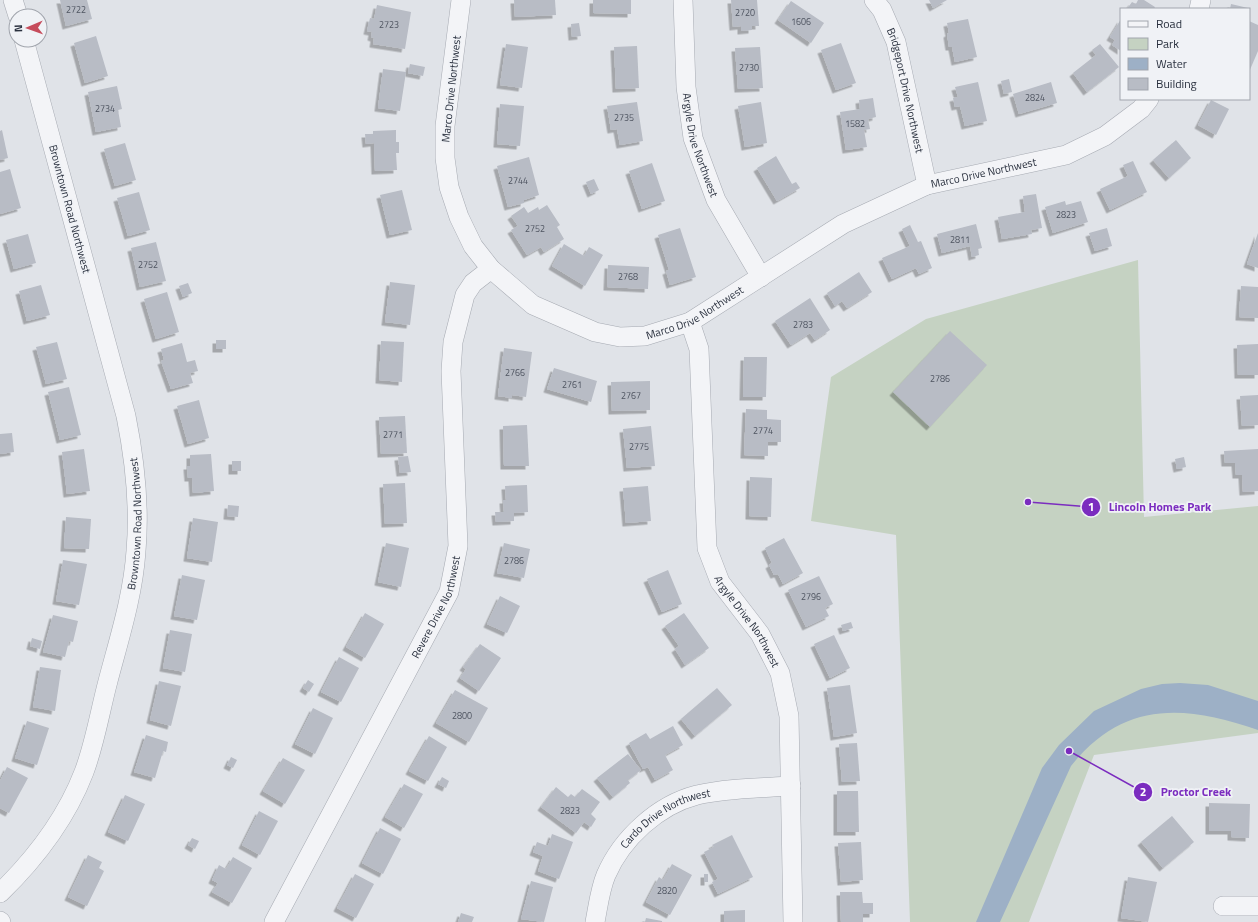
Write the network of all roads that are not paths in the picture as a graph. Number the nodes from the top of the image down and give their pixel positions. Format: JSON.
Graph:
{"nodes":[{"id":1,"x":461,"y":0,"type":"edge"},
{"id":2,"x":683,"y":0,"type":"edge"},
{"id":3,"x":874,"y":0,"type":"edge"},
{"id":4,"x":26,"y":48,"type":"edge"},
{"id":5,"x":1148,"y":100,"type":"edge"},
{"id":6,"x":927,"y":185,"type":"junction"},
{"id":7,"x":491,"y":269,"type":"junction"},
{"id":8,"x":761,"y":277,"type":"junction"},
{"id":9,"x":690,"y":322,"type":"junction"},
{"id":10,"x":791,"y":786,"type":"junction"},
{"id":11,"x":0,"y":893,"type":"edge"},
{"id":12,"x":1223,"y":906,"type":"dead end"},
{"id":13,"x":1258,"y":906,"type":"edge"},
{"id":14,"x":274,"y":922,"type":"edge"},
{"id":15,"x":595,"y":922,"type":"edge"},
{"id":16,"x":793,"y":922,"type":"edge"}],
"edges":[{"from":1,"to":7,"type":"street","name":"Marco Drive Northwest"},
{"from":2,"to":8,"type":"street","name":"Argyle Drive Northwest"},
{"from":3,"to":6,"type":"street","name":"Bridgeport Drive Northwest"},
{"from":4,"to":11,"type":"street","name":"Browntown Road Northwest"},
{"from":5,"to":6,"type":"street","name":"Marco Drive Northwest"},
{"from":6,"to":8,"type":"street","name":"Marco Drive Northwest"},
{"from":7,"to":9,"type":"street","name":"Marco Drive Northwest"},
{"from":7,"to":14,"type":"street","name":"Revere Drive Northwest"},
{"from":8,"to":9,"type":"street","name":"Marco Drive Northwest"},
{"from":9,"to":10,"type":"street","name":"Argyle Drive Northwest"},
{"from":10,"to":15,"type":"street","name":"Cardo Drive Northwest"},
{"from":10,"to":16,"type":"street","name":"Argyle Drive Northwest"},
{"from":12,"to":13,"type":"street"}]}
